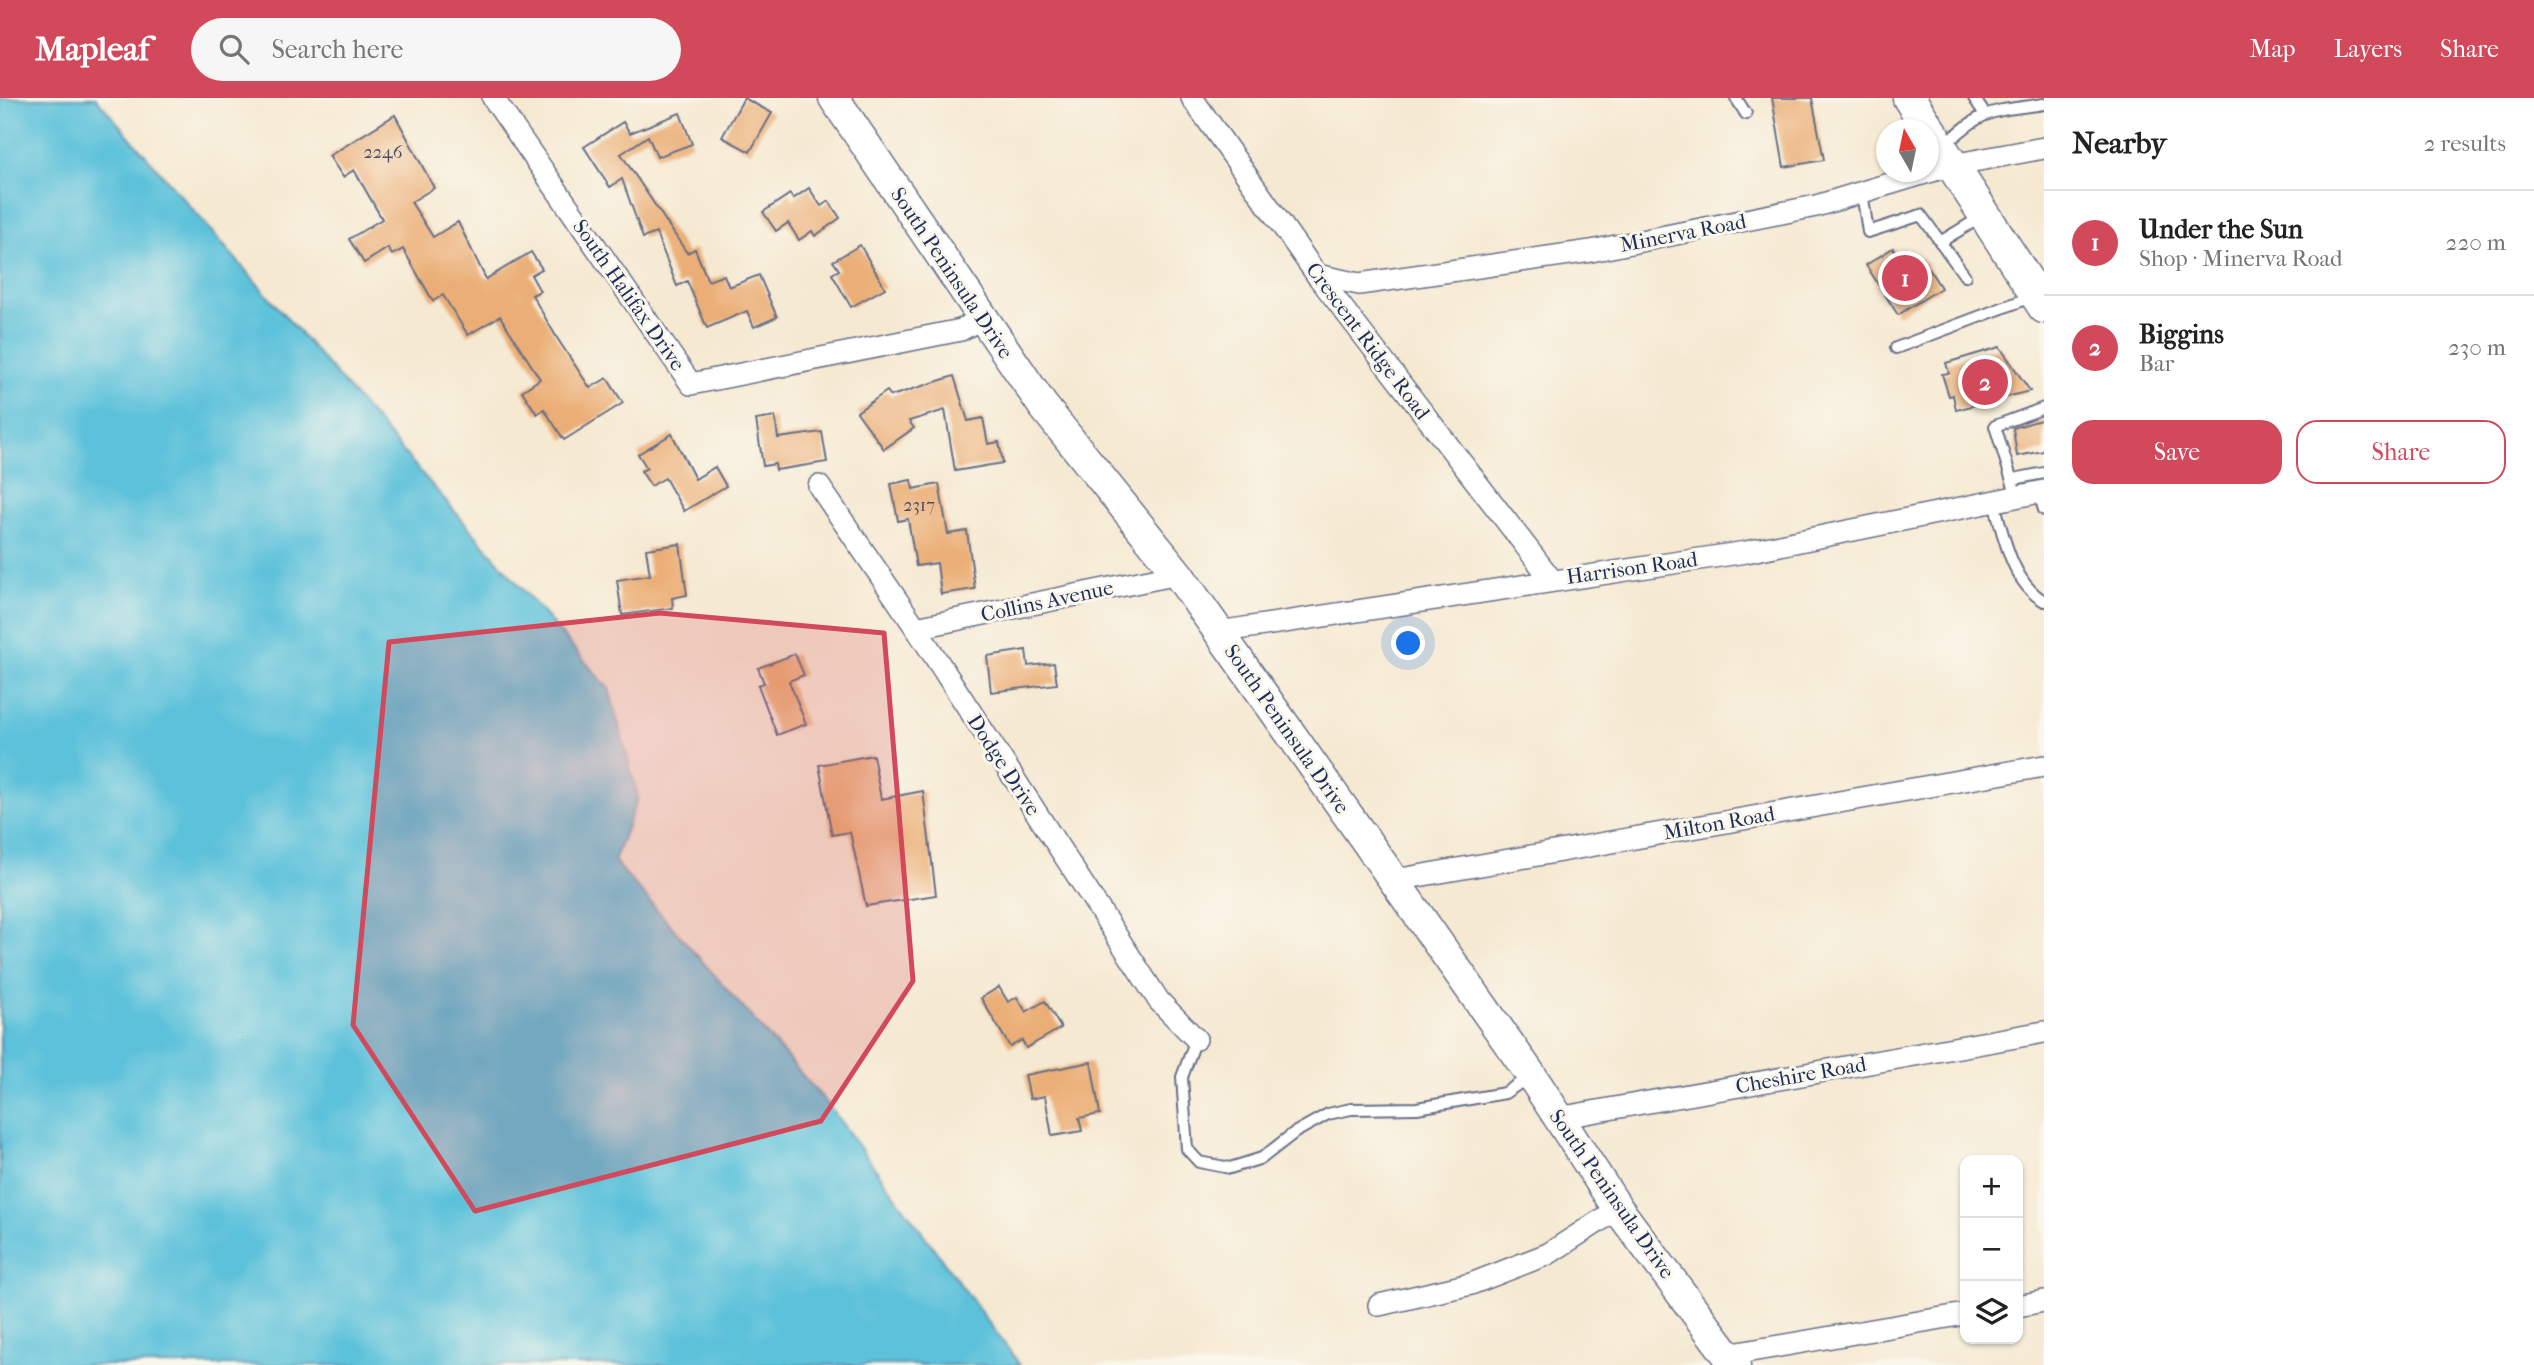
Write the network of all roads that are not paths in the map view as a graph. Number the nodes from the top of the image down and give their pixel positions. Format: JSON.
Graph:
{"nodes":[{"id":1,"x":494,"y":98,"type":"edge"},
{"id":2,"x":834,"y":98,"type":"edge"},
{"id":3,"x":1192,"y":98,"type":"edge"},
{"id":4,"x":1736,"y":98,"type":"edge"},
{"id":5,"x":1909,"y":98,"type":"edge"},
{"id":6,"x":1974,"y":98,"type":"edge"},
{"id":7,"x":2044,"y":104,"type":"edge"},
{"id":8,"x":1984,"y":113,"type":"junction"},
{"id":9,"x":1746,"y":114,"type":"dead end"},
{"id":10,"x":2044,"y":148,"type":"edge"},
{"id":11,"x":1947,"y":156,"type":"junction"},
{"id":12,"x":1862,"y":192,"type":"junction"},
{"id":13,"x":1986,"y":215,"type":"junction"},
{"id":14,"x":1940,"y":242,"type":"junction"},
{"id":15,"x":1317,"y":275,"type":"junction"},
{"id":16,"x":1965,"y":276,"type":"dead end"},
{"id":17,"x":2040,"y":301,"type":"edge"},
{"id":18,"x":982,"y":318,"type":"junction"},
{"id":19,"x":1896,"y":348,"type":"dead end"},
{"id":20,"x":2044,"y":408,"type":"edge"},
{"id":21,"x":819,"y":486,"type":"dead end"},
{"id":22,"x":2016,"y":488,"type":"junction"},
{"id":23,"x":2043,"y":491,"type":"edge"},
{"id":24,"x":1994,"y":502,"type":"junction"},
{"id":25,"x":1178,"y":574,"type":"junction"},
{"id":26,"x":1550,"y":579,"type":"junction"},
{"id":27,"x":2044,"y":601,"type":"edge"},
{"id":28,"x":916,"y":628,"type":"junction"},
{"id":29,"x":1218,"y":632,"type":"junction"},
{"id":30,"x":2044,"y":766,"type":"edge"},
{"id":31,"x":1395,"y":880,"type":"junction"},
{"id":32,"x":2044,"y":1032,"type":"edge"},
{"id":33,"x":1196,"y":1039,"type":"joint"},
{"id":34,"x":1531,"y":1075,"type":"junction"},
{"id":35,"x":1558,"y":1118,"type":"junction"},
{"id":36,"x":1618,"y":1209,"type":"junction"},
{"id":37,"x":2044,"y":1301,"type":"edge"},
{"id":38,"x":1380,"y":1305,"type":"dead end"},
{"id":39,"x":2023,"y":1305,"type":"edge"},
{"id":40,"x":1960,"y":1315,"type":"edge"},
{"id":41,"x":1731,"y":1360,"type":"edge"}],
"edges":[{"from":1,"to":18,"type":"street","name":"South Halifax Drive"},
{"from":2,"to":18,"type":"main road","name":"South Peninsula Drive"},
{"from":3,"to":15,"type":"street","name":"Crescent Ridge Road"},
{"from":4,"to":9,"type":"lane"},
{"from":5,"to":11,"type":"main road"},
{"from":6,"to":8,"type":"lane"},
{"from":7,"to":8,"type":"lane"},
{"from":8,"to":11,"type":"lane"},
{"from":10,"to":11,"type":"street","name":"Minerva Road"},
{"from":11,"to":12,"type":"street","name":"Minerva Road"},
{"from":11,"to":13,"type":"main road"},
{"from":12,"to":14,"type":"lane"},
{"from":12,"to":15,"type":"street","name":"Minerva Road"},
{"from":13,"to":14,"type":"lane"},
{"from":13,"to":17,"type":"main road"},
{"from":14,"to":16,"type":"lane"},
{"from":15,"to":26,"type":"street","name":"Crescent Ridge Road"},
{"from":17,"to":19,"type":"lane"},
{"from":18,"to":25,"type":"main road","name":"South Peninsula Drive"},
{"from":20,"to":22,"type":"lane"},
{"from":21,"to":28,"type":"street","name":"Dodge Drive"},
{"from":22,"to":23,"type":"street","name":"Harrison Road"},
{"from":22,"to":24,"type":"street","name":"Harrison Road"},
{"from":24,"to":26,"type":"street","name":"Harrison Road"},
{"from":24,"to":27,"type":"lane"},
{"from":25,"to":28,"type":"street","name":"Collins Avenue"},
{"from":25,"to":29,"type":"main road","name":"South Peninsula Drive"},
{"from":26,"to":29,"type":"street","name":"Harrison Road"},
{"from":28,"to":33,"type":"street","name":"Dodge Drive"},
{"from":29,"to":31,"type":"main road","name":"South Peninsula Drive"},
{"from":30,"to":31,"type":"street","name":"Milton Road"},
{"from":31,"to":34,"type":"main road","name":"South Peninsula Drive"},
{"from":32,"to":35,"type":"street","name":"Cheshire Road"},
{"from":33,"to":34,"type":"lane"},
{"from":34,"to":35,"type":"main road","name":"South Peninsula Drive"},
{"from":35,"to":36,"type":"main road","name":"South Peninsula Drive"},
{"from":36,"to":38,"type":"street"},
{"from":36,"to":41,"type":"main road","name":"South Peninsula Drive"},
{"from":37,"to":39,"type":"street"},
{"from":40,"to":41,"type":"street"}]}
